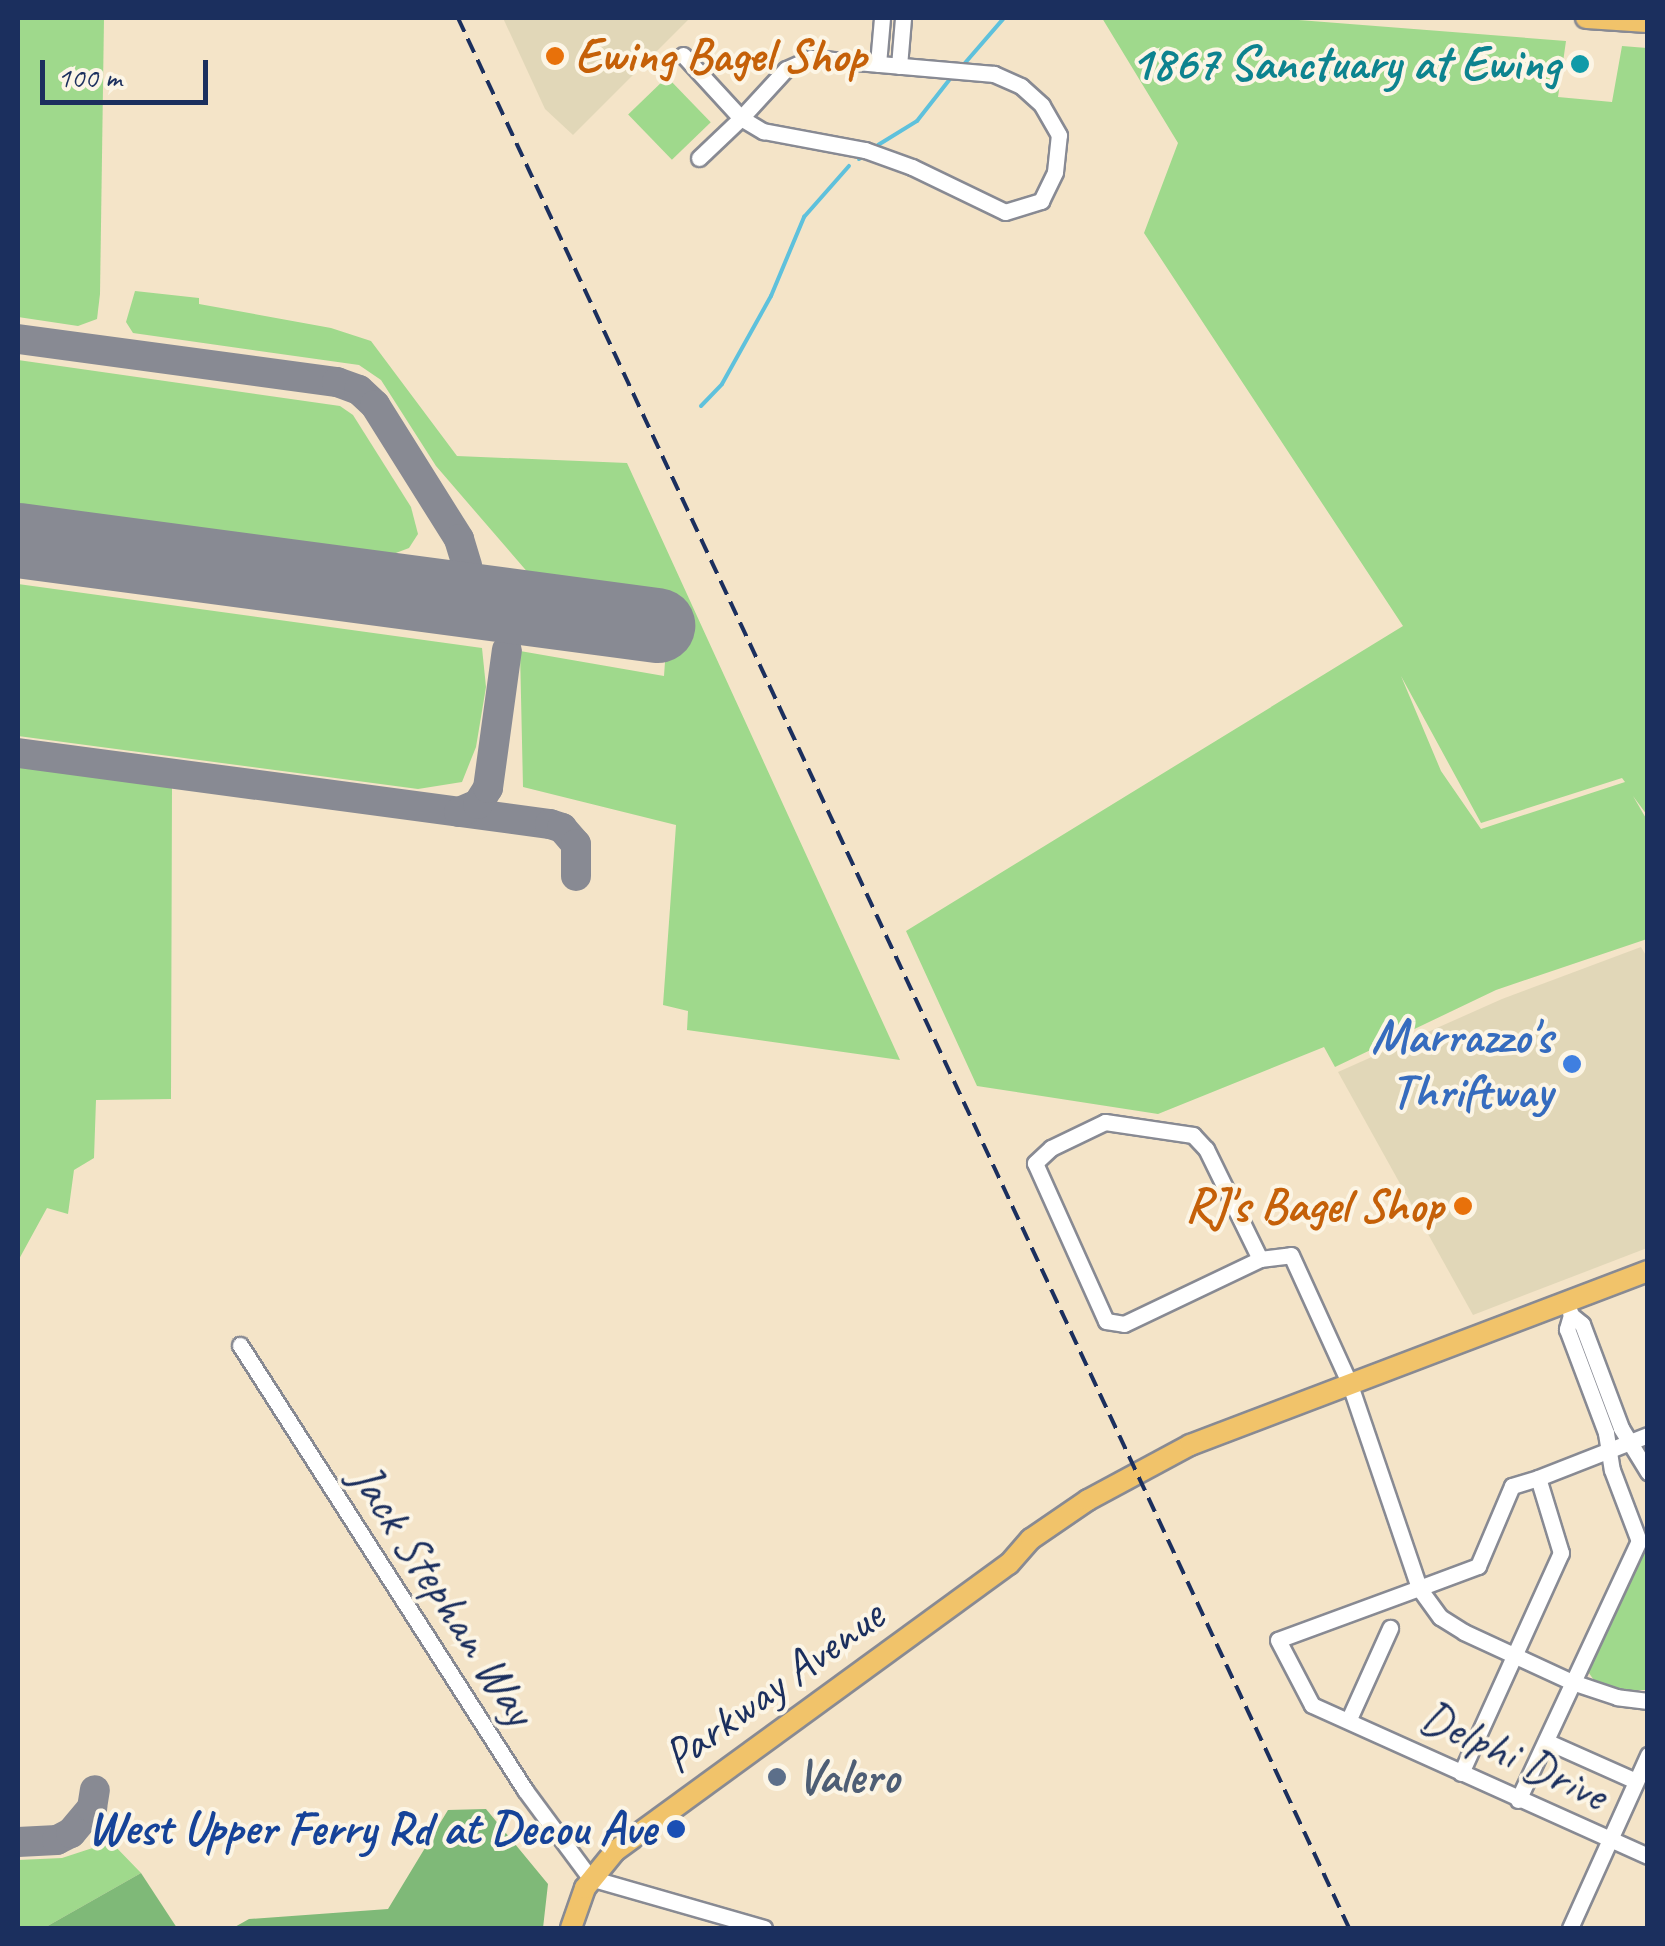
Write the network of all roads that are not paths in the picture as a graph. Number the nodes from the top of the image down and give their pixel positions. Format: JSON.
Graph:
{"nodes":[{"id":1,"x":882,"y":18,"type":"edge"},
{"id":2,"x":903,"y":18,"type":"edge"},
{"id":3,"x":1586,"y":18,"type":"edge"},
{"id":4,"x":1648,"y":22,"type":"edge"},
{"id":5,"x":682,"y":55,"type":"dead end"},
{"id":6,"x":878,"y":64,"type":"junction"},
{"id":7,"x":899,"y":66,"type":"junction"},
{"id":8,"x":741,"y":118,"type":"junction"},
{"id":9,"x":699,"y":158,"type":"dead end"},
{"id":10,"x":1260,"y":1259,"type":"junction"},
{"id":11,"x":1648,"y":1271,"type":"edge"},
{"id":12,"x":1568,"y":1308,"type":"junction"},
{"id":13,"x":240,"y":1345,"type":"dead end"},
{"id":14,"x":1349,"y":1382,"type":"junction"},
{"id":15,"x":1648,"y":1435,"type":"edge"},
{"id":16,"x":1630,"y":1441,"type":"junction"},
{"id":17,"x":1609,"y":1449,"type":"junction"},
{"id":18,"x":1648,"y":1472,"type":"edge"},
{"id":19,"x":1538,"y":1478,"type":"junction"},
{"id":20,"x":1643,"y":1539,"type":"edge"},
{"id":21,"x":1419,"y":1588,"type":"junction"},
{"id":22,"x":1390,"y":1628,"type":"dead end"},
{"id":23,"x":1514,"y":1656,"type":"junction"},
{"id":24,"x":1572,"y":1682,"type":"junction"},
{"id":25,"x":1648,"y":1701,"type":"edge"},
{"id":26,"x":1349,"y":1719,"type":"junction"},
{"id":27,"x":1546,"y":1741,"type":"junction"},
{"id":28,"x":1648,"y":1755,"type":"edge"},
{"id":29,"x":1461,"y":1773,"type":"junction"},
{"id":30,"x":1636,"y":1780,"type":"junction"},
{"id":31,"x":1518,"y":1800,"type":"junction"},
{"id":32,"x":1612,"y":1842,"type":"junction"},
{"id":33,"x":1648,"y":1856,"type":"edge"},
{"id":34,"x":590,"y":1878,"type":"junction"},
{"id":35,"x":571,"y":1928,"type":"edge"},
{"id":36,"x":764,"y":1928,"type":"edge"},
{"id":37,"x":1570,"y":1928,"type":"edge"}],
"edges":[{"from":1,"to":6,"type":"street"},
{"from":2,"to":7,"type":"street"},
{"from":3,"to":4,"type":"main road"},
{"from":5,"to":8,"type":"street"},
{"from":6,"to":7,"type":"street"},
{"from":6,"to":8,"type":"street"},
{"from":7,"to":8,"type":"street"},
{"from":8,"to":9,"type":"street"},
{"from":10,"to":10,"type":"street"},
{"from":10,"to":14,"type":"street"},
{"from":11,"to":12,"type":"main road","name":"Parkway Avenue"},
{"from":12,"to":14,"type":"main road","name":"Parkway Avenue"},
{"from":12,"to":16,"type":"street"},
{"from":12,"to":17,"type":"street"},
{"from":13,"to":34,"type":"street","name":"Jack Stephan Way"},
{"from":14,"to":21,"type":"street"},
{"from":14,"to":34,"type":"main road","name":"Parkway Avenue"},
{"from":15,"to":16,"type":"street"},
{"from":16,"to":17,"type":"street"},
{"from":16,"to":18,"type":"street"},
{"from":17,"to":19,"type":"street"},
{"from":17,"to":20,"type":"street"},
{"from":19,"to":21,"type":"street"},
{"from":19,"to":23,"type":"street"},
{"from":20,"to":24,"type":"street"},
{"from":21,"to":23,"type":"street"},
{"from":21,"to":26,"type":"street","name":"Delphi Drive"},
{"from":22,"to":26,"type":"street"},
{"from":23,"to":24,"type":"street"},
{"from":23,"to":29,"type":"street"},
{"from":24,"to":25,"type":"street"},
{"from":24,"to":27,"type":"street"},
{"from":26,"to":29,"type":"street","name":"Delphi Drive"},
{"from":27,"to":30,"type":"street"},
{"from":27,"to":31,"type":"street"},
{"from":28,"to":30,"type":"street"},
{"from":29,"to":31,"type":"street","name":"Delphi Drive"},
{"from":30,"to":32,"type":"street"},
{"from":31,"to":32,"type":"street","name":"Delphi Drive"},
{"from":32,"to":33,"type":"street","name":"Delphi Drive"},
{"from":32,"to":37,"type":"street"},
{"from":34,"to":35,"type":"main road"},
{"from":34,"to":36,"type":"street"}]}
